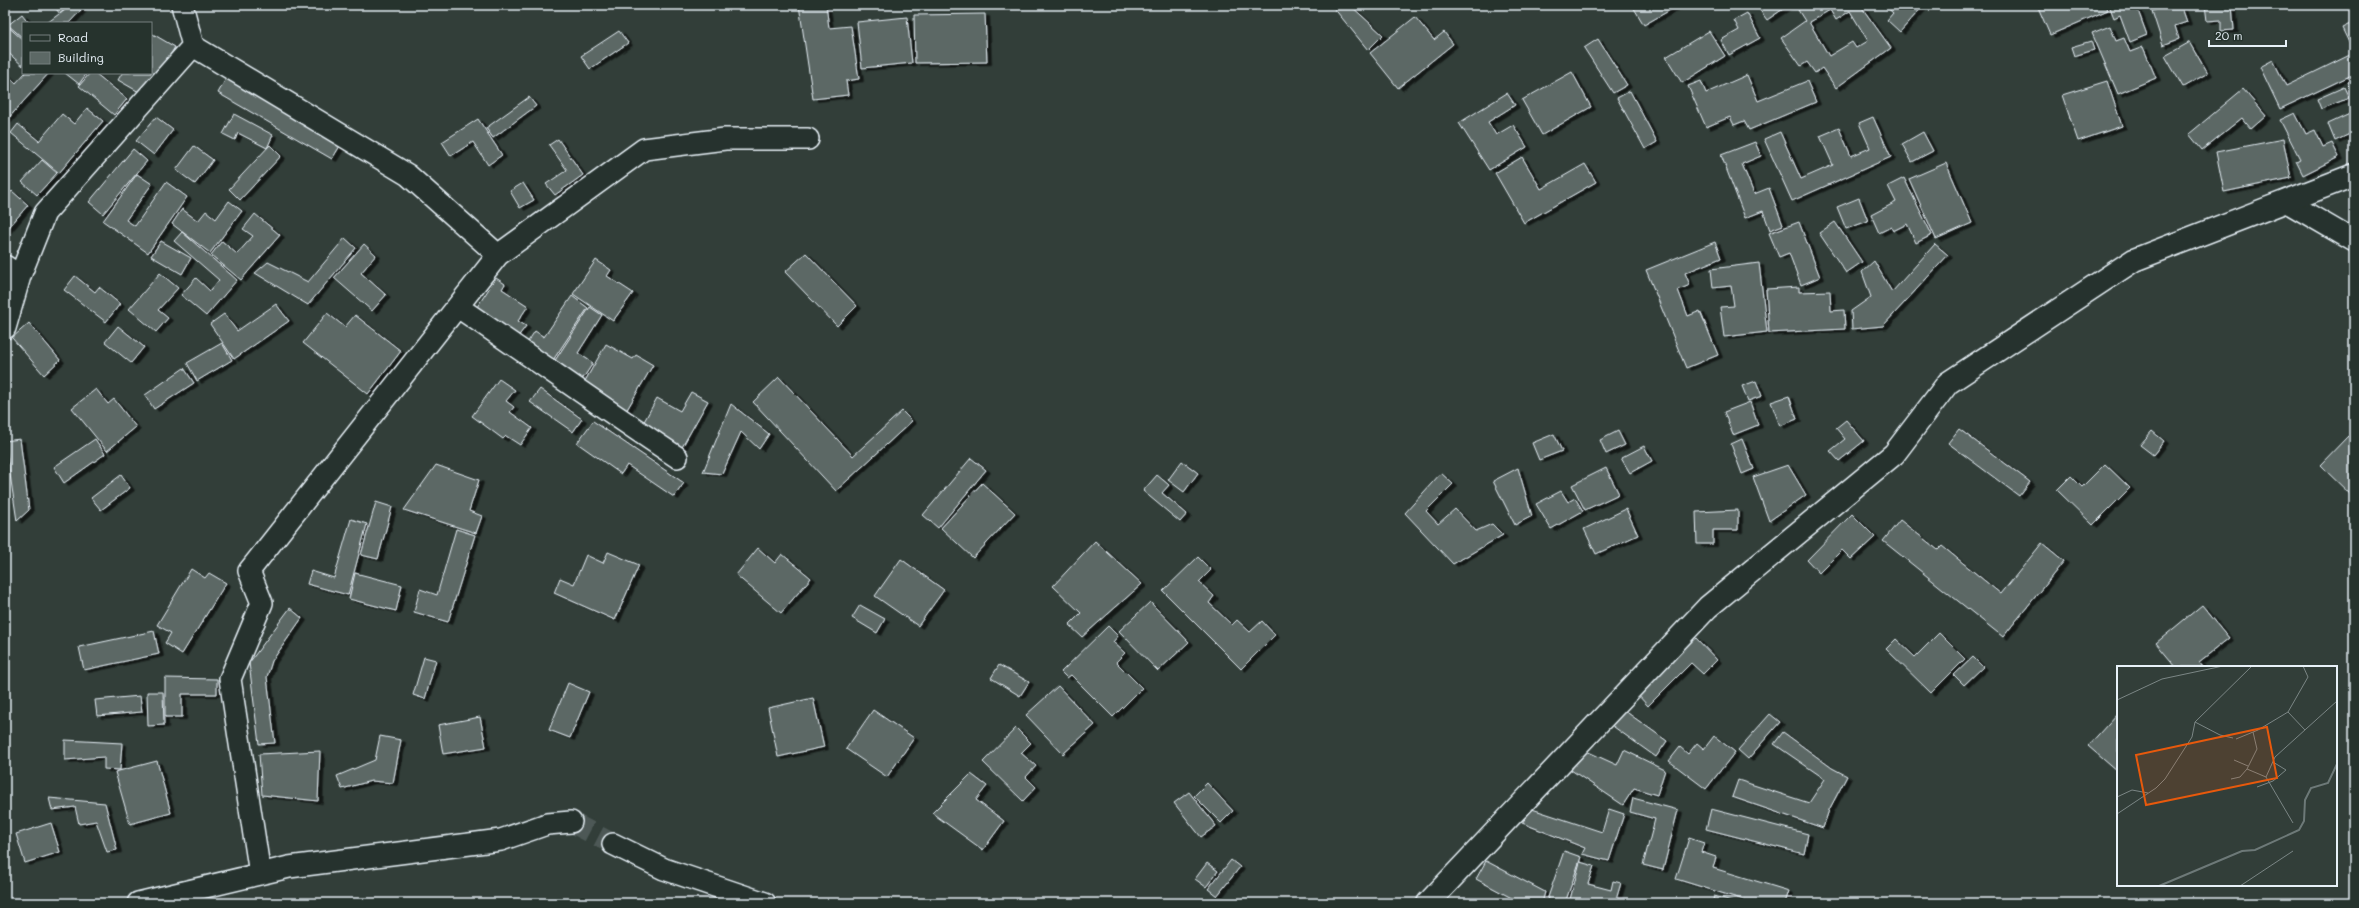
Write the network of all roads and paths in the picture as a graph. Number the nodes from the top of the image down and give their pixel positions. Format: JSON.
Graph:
{"nodes":[{"id":1,"x":182,"y":5,"type":"edge"},
{"id":2,"x":193,"y":46,"type":"junction"},
{"id":3,"x":808,"y":139,"type":"dead end"},
{"id":4,"x":2354,"y":175,"type":"edge"},
{"id":5,"x":2287,"y":202,"type":"junction"},
{"id":6,"x":2354,"y":241,"type":"edge"},
{"id":7,"x":498,"y":255,"type":"junction"},
{"id":8,"x":13,"y":271,"type":"edge"},
{"id":9,"x":458,"y":307,"type":"junction"},
{"id":10,"x":5,"y":328,"type":"edge"},
{"id":11,"x":677,"y":458,"type":"dead end"},
{"id":12,"x":571,"y":822,"type":"tunnel mouth"},
{"id":13,"x":613,"y":844,"type":"tunnel mouth"},
{"id":14,"x":260,"y":874,"type":"junction"},
{"id":15,"x":138,"y":903,"type":"edge"},
{"id":16,"x":765,"y":903,"type":"edge"},
{"id":17,"x":1428,"y":903,"type":"edge"}],
"edges":[{"from":1,"to":2,"type":"street"},
{"from":2,"to":7,"type":"street"},
{"from":2,"to":8,"type":"street"},
{"from":3,"to":7,"type":"street"},
{"from":4,"to":5,"type":"street"},
{"from":5,"to":6,"type":"street"},
{"from":5,"to":17,"type":"street"},
{"from":7,"to":9,"type":"street"},
{"from":8,"to":10,"type":"street"},
{"from":9,"to":11,"type":"street"},
{"from":9,"to":14,"type":"street"},
{"from":12,"to":14,"type":"street"},
{"from":13,"to":16,"type":"street"},
{"from":14,"to":15,"type":"street"}]}
